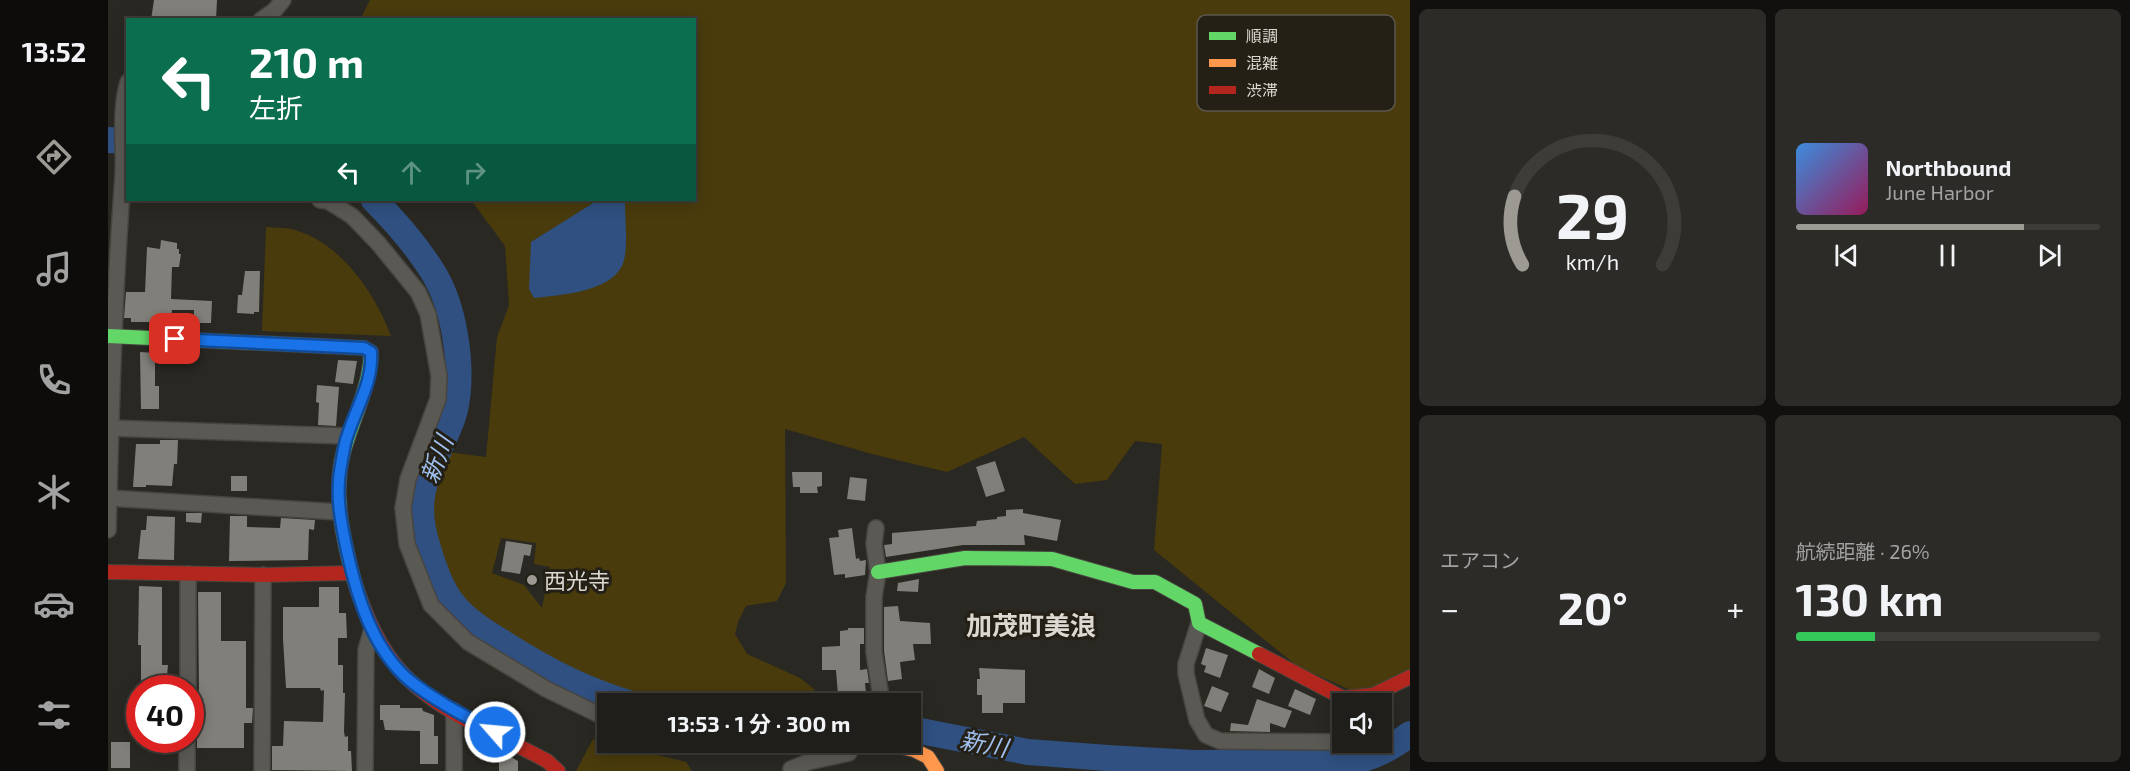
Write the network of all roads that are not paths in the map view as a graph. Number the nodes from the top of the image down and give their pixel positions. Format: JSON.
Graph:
{"nodes":[{"id":1,"x":283,"y":0,"type":"edge"},
{"id":2,"x":264,"y":18,"type":"edge"},
{"id":3,"x":126,"y":97,"type":"edge"},
{"id":4,"x":120,"y":173,"type":"edge"},
{"id":5,"x":327,"y":201,"type":"edge"},
{"id":6,"x":112,"y":259,"type":"edge"},
{"id":7,"x":111,"y":336,"type":"edge"},
{"id":8,"x":110,"y":428,"type":"edge"},
{"id":9,"x":347,"y":436,"type":"junction"},
{"id":10,"x":108,"y":498,"type":"edge"},
{"id":11,"x":339,"y":512,"type":"junction"},
{"id":12,"x":876,"y":528,"type":"dead end"},
{"id":13,"x":108,"y":530,"type":"edge"},
{"id":14,"x":108,"y":572,"type":"edge"},
{"id":15,"x":878,"y":572,"type":"junction"},
{"id":16,"x":352,"y":573,"type":"junction"},
{"id":17,"x":188,"y":574,"type":"junction"},
{"id":18,"x":263,"y":575,"type":"junction"},
{"id":19,"x":1199,"y":622,"type":"junction"},
{"id":20,"x":372,"y":630,"type":"junction"},
{"id":21,"x":188,"y":675,"type":"edge"},
{"id":22,"x":1410,"y":677,"type":"edge"},
{"id":23,"x":880,"y":693,"type":"edge"},
{"id":24,"x":1332,"y":693,"type":"edge"},
{"id":25,"x":1385,"y":693,"type":"edge"},
{"id":26,"x":454,"y":711,"type":"junction"},
{"id":27,"x":597,"y":714,"type":"edge"},
{"id":28,"x":1332,"y":742,"type":"edge"},
{"id":29,"x":188,"y":753,"type":"edge"},
{"id":30,"x":851,"y":753,"type":"edge"},
{"id":31,"x":920,"y":753,"type":"edge"},
{"id":32,"x":791,"y":769,"type":"dead end"},
{"id":33,"x":187,"y":771,"type":"edge"},
{"id":34,"x":262,"y":771,"type":"edge"},
{"id":35,"x":365,"y":771,"type":"edge"},
{"id":36,"x":454,"y":771,"type":"edge"},
{"id":37,"x":558,"y":771,"type":"edge"},
{"id":38,"x":937,"y":771,"type":"edge"}],
"edges":[{"from":1,"to":2,"type":"street"},
{"from":3,"to":4,"type":"street"},
{"from":4,"to":6,"type":"street"},
{"from":5,"to":27,"type":"street"},
{"from":6,"to":7,"type":"street"},
{"from":7,"to":8,"type":"street"},
{"from":7,"to":9,"type":"street"},
{"from":8,"to":9,"type":"street"},
{"from":8,"to":10,"type":"street"},
{"from":9,"to":11,"type":"street"},
{"from":10,"to":11,"type":"street"},
{"from":10,"to":13,"type":"street"},
{"from":11,"to":16,"type":"street"},
{"from":12,"to":15,"type":"street"},
{"from":14,"to":17,"type":"street"},
{"from":15,"to":19,"type":"street"},
{"from":15,"to":23,"type":"street"},
{"from":16,"to":18,"type":"street"},
{"from":16,"to":20,"type":"street"},
{"from":17,"to":18,"type":"street"},
{"from":17,"to":21,"type":"street"},
{"from":18,"to":34,"type":"street"},
{"from":19,"to":24,"type":"street"},
{"from":19,"to":28,"type":"street"},
{"from":20,"to":26,"type":"street"},
{"from":20,"to":35,"type":"street"},
{"from":22,"to":25,"type":"street"},
{"from":26,"to":36,"type":"street"},
{"from":26,"to":37,"type":"street"},
{"from":29,"to":33,"type":"street"},
{"from":30,"to":32,"type":"street"},
{"from":31,"to":38,"type":"street"}]}
